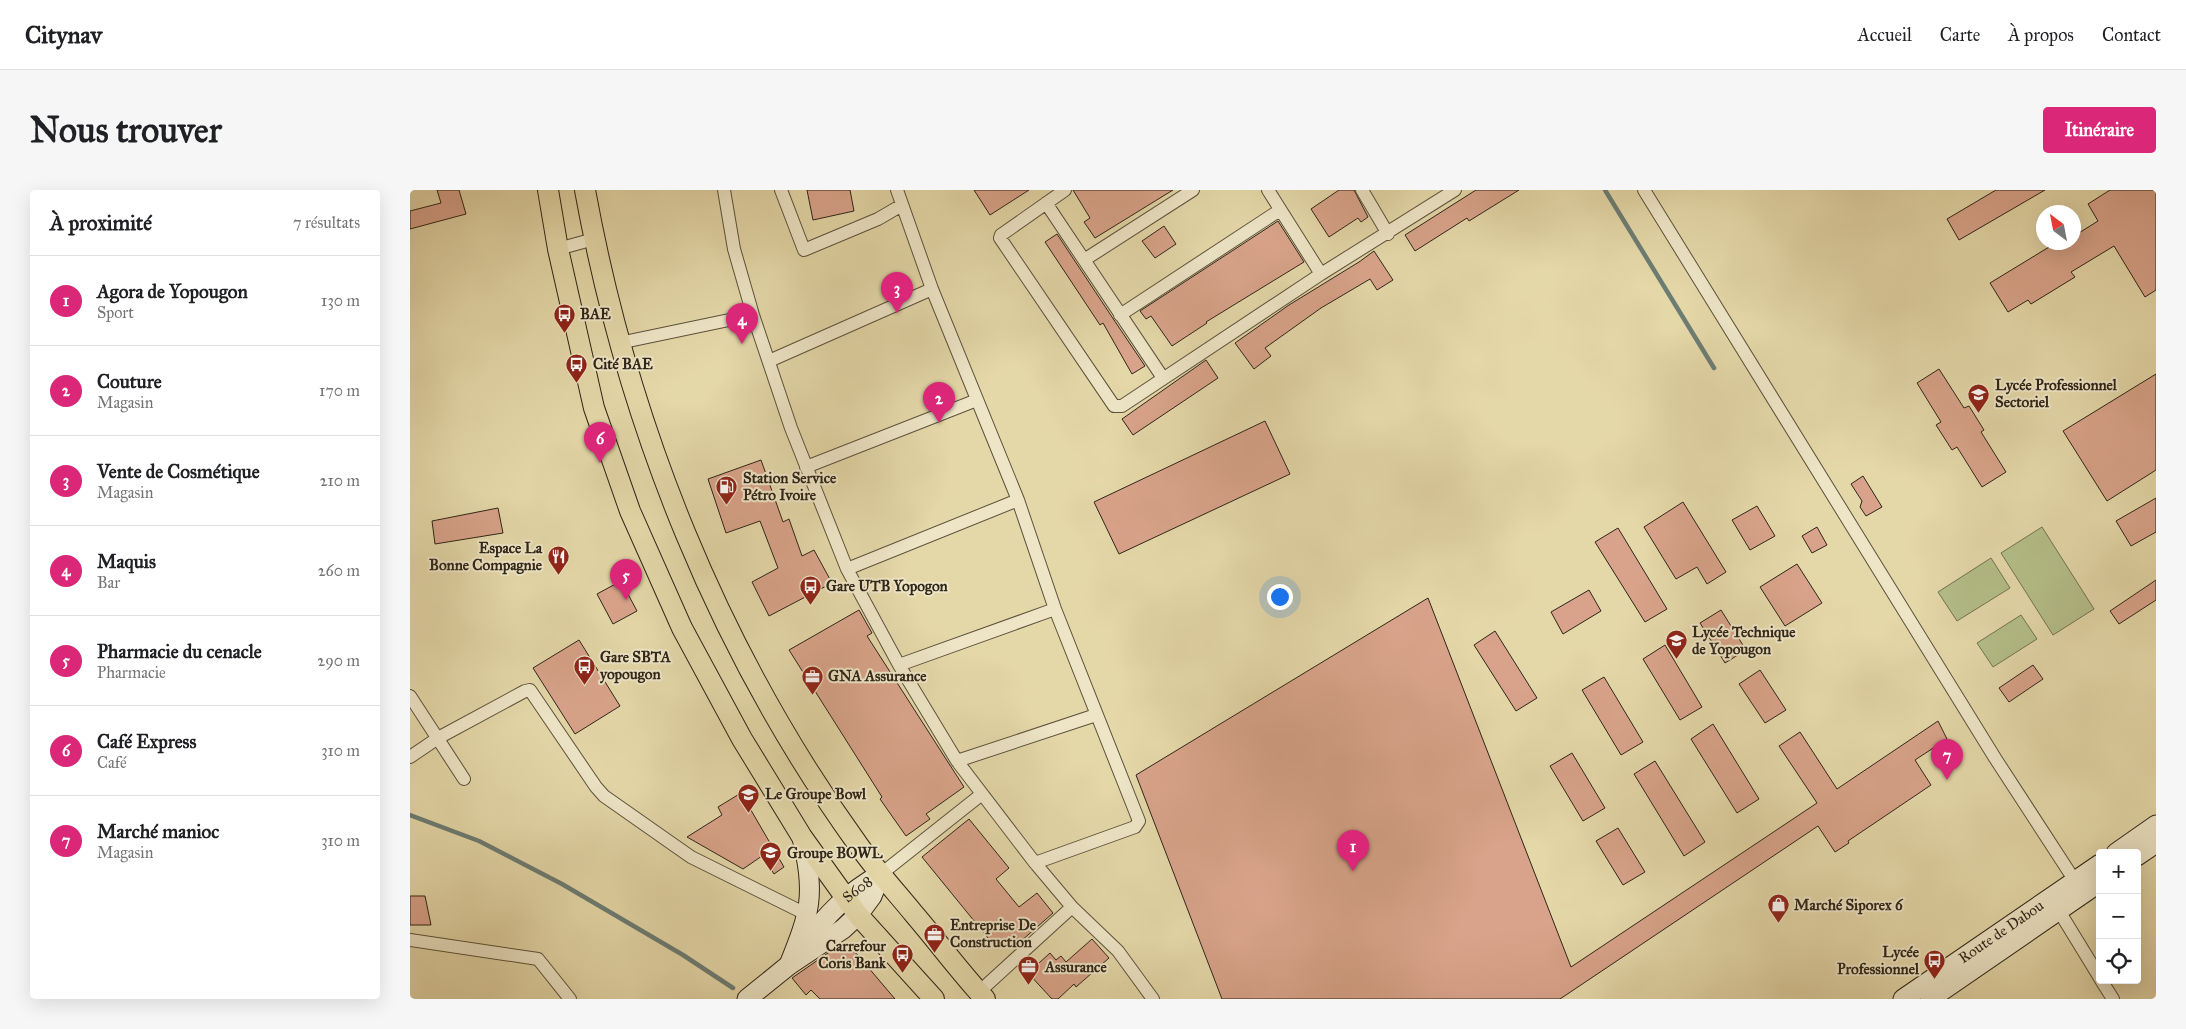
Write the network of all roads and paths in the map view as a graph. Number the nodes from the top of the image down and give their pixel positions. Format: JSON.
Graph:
{"nodes":[{"id":1,"x":548,"y":190,"type":"edge"},
{"id":2,"x":585,"y":190,"type":"edge"},
{"id":3,"x":724,"y":190,"type":"edge"},
{"id":4,"x":781,"y":190,"type":"edge"},
{"id":5,"x":897,"y":190,"type":"edge"},
{"id":6,"x":1065,"y":190,"type":"edge"},
{"id":7,"x":1193,"y":190,"type":"edge"},
{"id":8,"x":1268,"y":190,"type":"edge"},
{"id":9,"x":1362,"y":190,"type":"edge"},
{"id":10,"x":1455,"y":190,"type":"edge"},
{"id":11,"x":1644,"y":190,"type":"edge"},
{"id":12,"x":1046,"y":203,"type":"junction"},
{"id":13,"x":902,"y":205,"type":"junction"},
{"id":14,"x":1280,"y":210,"type":"junction"},
{"id":15,"x":1388,"y":234,"type":"junction"},
{"id":16,"x":594,"y":239,"type":"junction"},
{"id":17,"x":558,"y":249,"type":"junction"},
{"id":18,"x":1084,"y":260,"type":"junction"},
{"id":19,"x":1322,"y":274,"type":"junction"},
{"id":20,"x":932,"y":289,"type":"junction"},
{"id":21,"x":753,"y":315,"type":"junction"},
{"id":22,"x":1120,"y":315,"type":"junction"},
{"id":23,"x":619,"y":343,"type":"junction"},
{"id":24,"x":769,"y":361,"type":"junction"},
{"id":25,"x":1163,"y":378,"type":"junction"},
{"id":26,"x":977,"y":400,"type":"junction"},
{"id":27,"x":806,"y":468,"type":"junction"},
{"id":28,"x":1018,"y":500,"type":"junction"},
{"id":29,"x":847,"y":569,"type":"junction"},
{"id":30,"x":1055,"y":609,"type":"junction"},
{"id":31,"x":899,"y":665,"type":"junction"},
{"id":32,"x":410,"y":696,"type":"edge"},
{"id":33,"x":1096,"y":715,"type":"junction"},
{"id":34,"x":438,"y":738,"type":"junction"},
{"id":35,"x":410,"y":757,"type":"edge"},
{"id":36,"x":958,"y":761,"type":"junction"},
{"id":37,"x":464,"y":779,"type":"dead end"},
{"id":38,"x":982,"y":794,"type":"junction"},
{"id":39,"x":2156,"y":825,"type":"edge"},
{"id":40,"x":802,"y":837,"type":"junction"},
{"id":41,"x":2156,"y":843,"type":"edge"},
{"id":42,"x":2122,"y":849,"type":"edge"},
{"id":43,"x":2141,"y":853,"type":"edge"},
{"id":44,"x":1035,"y":863,"type":"junction"},
{"id":45,"x":2096,"y":867,"type":"edge"},
{"id":46,"x":881,"y":874,"type":"junction"},
{"id":47,"x":2075,"y":880,"type":"junction"},
{"id":48,"x":2096,"y":885,"type":"edge"},
{"id":49,"x":845,"y":897,"type":"junction"},
{"id":50,"x":1072,"y":907,"type":"junction"},
{"id":51,"x":2059,"y":911,"type":"junction"},
{"id":52,"x":808,"y":915,"type":"junction"},
{"id":53,"x":858,"y":915,"type":"junction"},
{"id":54,"x":410,"y":940,"type":"edge"},
{"id":55,"x":788,"y":965,"type":"junction"},
{"id":56,"x":2096,"y":971,"type":"edge"},
{"id":57,"x":2104,"y":984,"type":"edge"},
{"id":58,"x":982,"y":996,"type":"edge"},
{"id":59,"x":570,"y":999,"type":"edge"},
{"id":60,"x":746,"y":999,"type":"edge"},
{"id":61,"x":934,"y":999,"type":"edge"},
{"id":62,"x":1153,"y":999,"type":"edge"},
{"id":63,"x":1903,"y":999,"type":"edge"},
{"id":64,"x":1930,"y":999,"type":"edge"},
{"id":65,"x":2113,"y":999,"type":"edge"}],
"edges":[{"from":1,"to":17,"type":"main road"},
{"from":2,"to":16,"type":"main road"},
{"from":3,"to":21,"type":"street"},
{"from":4,"to":13,"type":"street"},
{"from":5,"to":13,"type":"street"},
{"from":6,"to":12,"type":"street"},
{"from":7,"to":18,"type":"street"},
{"from":8,"to":14,"type":"street"},
{"from":9,"to":15,"type":"street"},
{"from":10,"to":15,"type":"street"},
{"from":11,"to":47,"type":"street"},
{"from":12,"to":18,"type":"street"},
{"from":12,"to":25,"type":"street"},
{"from":13,"to":20,"type":"street"},
{"from":14,"to":19,"type":"street"},
{"from":14,"to":22,"type":"street"},
{"from":15,"to":19,"type":"street"},
{"from":16,"to":17,"type":"street"},
{"from":16,"to":23,"type":"main road"},
{"from":17,"to":40,"type":"main road"},
{"from":18,"to":22,"type":"street"},
{"from":19,"to":25,"type":"street"},
{"from":20,"to":24,"type":"street"},
{"from":20,"to":26,"type":"street"},
{"from":21,"to":23,"type":"street"},
{"from":21,"to":24,"type":"street"},
{"from":22,"to":25,"type":"street"},
{"from":23,"to":46,"type":"main road"},
{"from":24,"to":27,"type":"street"},
{"from":26,"to":27,"type":"street"},
{"from":26,"to":28,"type":"street"},
{"from":27,"to":29,"type":"street"},
{"from":28,"to":29,"type":"street"},
{"from":28,"to":30,"type":"street"},
{"from":29,"to":31,"type":"street"},
{"from":30,"to":31,"type":"street"},
{"from":30,"to":33,"type":"street"},
{"from":31,"to":36,"type":"street"},
{"from":32,"to":34,"type":"street"},
{"from":33,"to":36,"type":"street"},
{"from":33,"to":44,"type":"street"},
{"from":34,"to":35,"type":"street"},
{"from":34,"to":37,"type":"street"},
{"from":34,"to":52,"type":"street"},
{"from":36,"to":38,"type":"street"},
{"from":38,"to":44,"type":"street"},
{"from":38,"to":46,"type":"street"},
{"from":39,"to":42,"type":"street"},
{"from":40,"to":49,"type":"main road"},
{"from":40,"to":52,"type":"street","name":"S608"},
{"from":41,"to":43,"type":"street"},
{"from":44,"to":50,"type":"street"},
{"from":45,"to":47,"type":"street","name":"Route de Dabou"},
{"from":46,"to":49,"type":"street","name":"S608"},
{"from":46,"to":53,"type":"street","name":"S608"},
{"from":46,"to":58,"type":"main road"},
{"from":47,"to":63,"type":"street","name":"Route de Dabou"},
{"from":48,"to":51,"type":"street","name":"Route de Dabou"},
{"from":49,"to":53,"type":"main road"},
{"from":49,"to":55,"type":"street","name":"S608"},
{"from":50,"to":58,"type":"street"},
{"from":50,"to":62,"type":"street"},
{"from":51,"to":56,"type":"street"},
{"from":51,"to":64,"type":"street","name":"Route de Dabou"},
{"from":52,"to":55,"type":"street","name":"S608"},
{"from":53,"to":55,"type":"street","name":"S608"},
{"from":53,"to":61,"type":"main road"},
{"from":54,"to":59,"type":"street"},
{"from":55,"to":60,"type":"street","name":"S608"},
{"from":57,"to":65,"type":"street"}]}
